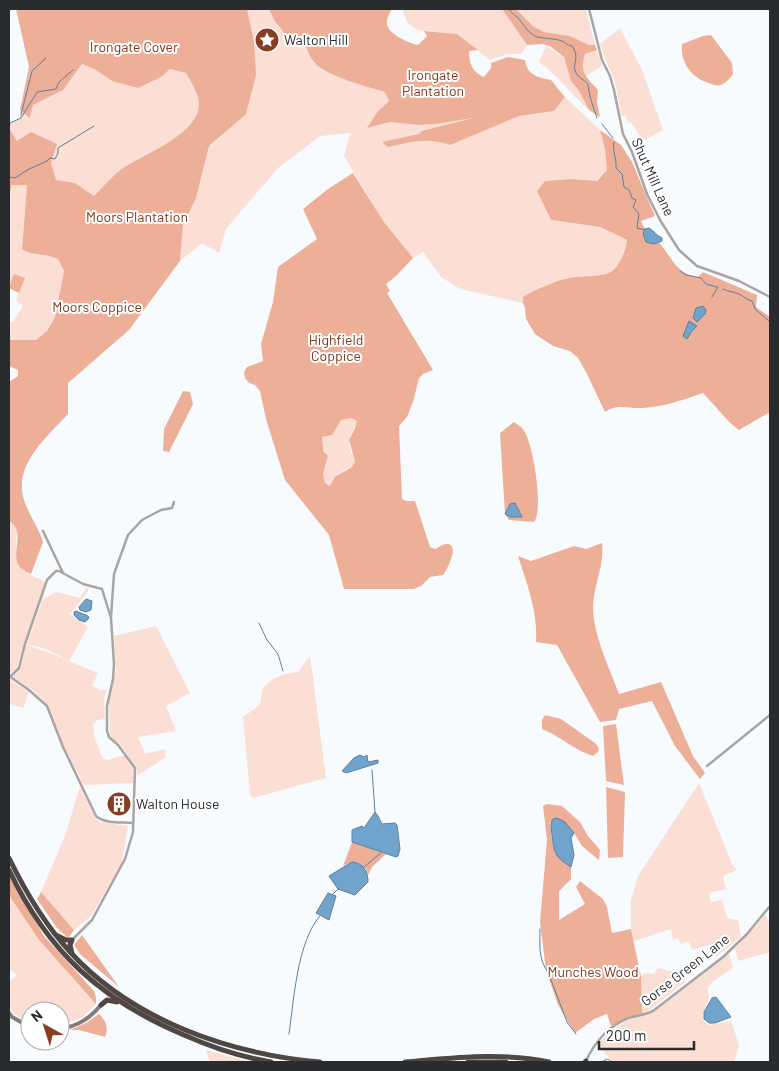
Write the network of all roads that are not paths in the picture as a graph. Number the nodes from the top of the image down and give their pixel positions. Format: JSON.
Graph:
{"nodes":[{"id":1,"x":589,"y":9,"type":"edge"},
{"id":2,"x":770,"y":297,"type":"edge"},
{"id":3,"x":174,"y":502,"type":"dead end"},
{"id":4,"x":43,"y":531,"type":"dead end"},
{"id":5,"x":64,"y":574,"type":"junction"},
{"id":6,"x":111,"y":618,"type":"junction"},
{"id":7,"x":10,"y":677,"type":"edge"},
{"id":8,"x":770,"y":715,"type":"edge"},
{"id":9,"x":707,"y":766,"type":"dead end"},
{"id":10,"x":132,"y":823,"type":"junction"},
{"id":11,"x":9,"y":858,"type":"edge"},
{"id":12,"x":9,"y":870,"type":"edge"},
{"id":13,"x":770,"y":906,"type":"edge"},
{"id":14,"x":56,"y":935,"type":"junction"},
{"id":15,"x":72,"y":940,"type":"junction"},
{"id":16,"x":72,"y":955,"type":"junction"},
{"id":17,"x":102,"y":989,"type":"junction"},
{"id":18,"x":120,"y":1002,"type":"junction"},
{"id":19,"x":101,"y":1005,"type":"junction"},
{"id":20,"x":9,"y":1013,"type":"edge"},
{"id":21,"x":20,"y":1021,"type":"edge"},
{"id":22,"x":70,"y":1028,"type":"edge"},
{"id":23,"x":270,"y":1062,"type":"edge"},
{"id":24,"x":320,"y":1062,"type":"edge"},
{"id":25,"x":405,"y":1062,"type":"edge"},
{"id":26,"x":468,"y":1062,"type":"edge"},
{"id":27,"x":506,"y":1062,"type":"edge"},
{"id":28,"x":549,"y":1062,"type":"edge"},
{"id":29,"x":586,"y":1062,"type":"edge"}],
"edges":[{"from":1,"to":2,"type":"street","name":"Shut Mill Lane"},
{"from":3,"to":6,"type":"street"},
{"from":4,"to":5,"type":"street"},
{"from":5,"to":6,"type":"street"},
{"from":5,"to":7,"type":"street"},
{"from":6,"to":10,"type":"street"},
{"from":7,"to":10,"type":"street"},
{"from":8,"to":9,"type":"street"},
{"from":10,"to":15,"type":"street"},
{"from":11,"to":14,"type":"highway"},
{"from":12,"to":17,"type":"highway"},
{"from":13,"to":29,"type":"street","name":"Gorse Green Lane"},
{"from":14,"to":15,"type":"highway"},
{"from":14,"to":16,"type":"highway"},
{"from":15,"to":16,"type":"highway"},
{"from":16,"to":24,"type":"highway"},
{"from":17,"to":18,"type":"highway"},
{"from":17,"to":19,"type":"highway"},
{"from":18,"to":19,"type":"highway"},
{"from":18,"to":23,"type":"highway"},
{"from":19,"to":22,"type":"street"},
{"from":20,"to":21,"type":"street"},
{"from":25,"to":28,"type":"highway"},
{"from":26,"to":27,"type":"highway"}]}
